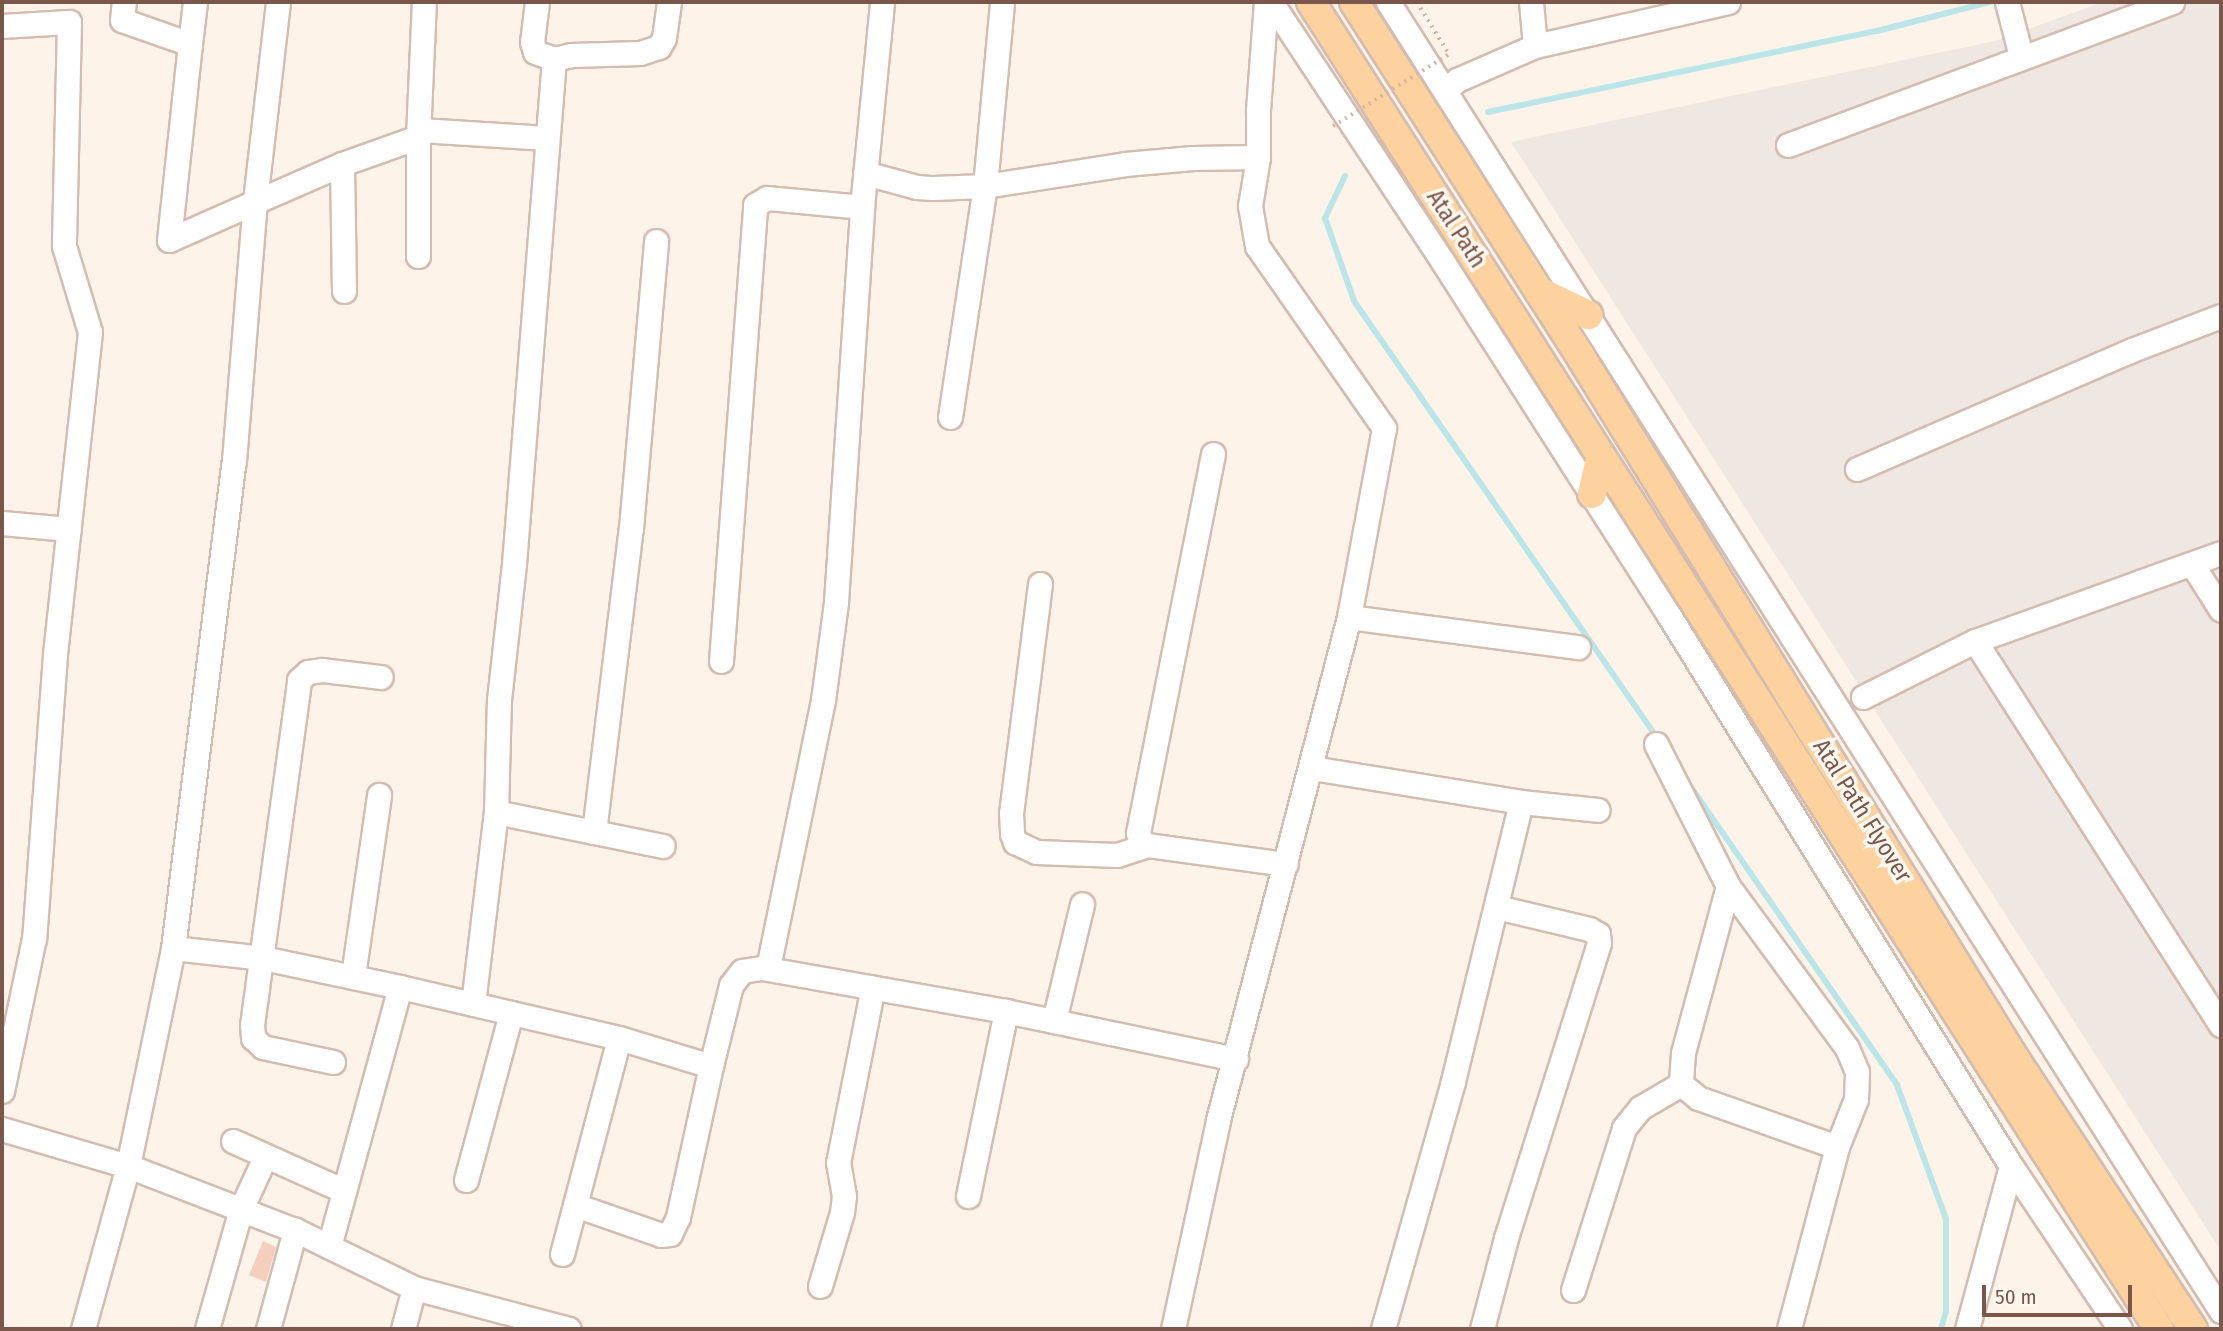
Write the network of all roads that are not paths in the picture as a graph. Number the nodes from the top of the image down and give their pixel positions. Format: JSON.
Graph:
{"nodes":[{"id":1,"x":124,"y":2,"type":"edge"},
{"id":2,"x":195,"y":2,"type":"edge"},
{"id":3,"x":278,"y":2,"type":"edge"},
{"id":4,"x":424,"y":2,"type":"edge"},
{"id":5,"x":537,"y":2,"type":"edge"},
{"id":6,"x":669,"y":2,"type":"edge"},
{"id":7,"x":882,"y":2,"type":"edge"},
{"id":8,"x":1002,"y":2,"type":"edge"},
{"id":9,"x":1266,"y":2,"type":"edge"},
{"id":10,"x":1271,"y":2,"type":"edge"},
{"id":11,"x":1311,"y":2,"type":"edge"},
{"id":12,"x":1354,"y":2,"type":"edge"},
{"id":13,"x":1388,"y":2,"type":"edge"},
{"id":14,"x":1531,"y":2,"type":"edge"},
{"id":15,"x":1728,"y":2,"type":"edge"},
{"id":16,"x":2172,"y":2,"type":"edge"},
{"id":17,"x":2008,"y":6,"type":"edge"},
{"id":18,"x":2,"y":26,"type":"edge"},
{"id":19,"x":190,"y":44,"type":"junction"},
{"id":20,"x":1535,"y":46,"type":"junction"},
{"id":21,"x":2021,"y":56,"type":"junction"},
{"id":22,"x":554,"y":59,"type":"junction"},
{"id":23,"x":1445,"y":91,"type":"junction"},
{"id":24,"x":419,"y":134,"type":"junction"},
{"id":25,"x":547,"y":138,"type":"junction"},
{"id":26,"x":1788,"y":145,"type":"dead end"},
{"id":27,"x":1258,"y":157,"type":"junction"},
{"id":28,"x":342,"y":164,"type":"junction"},
{"id":29,"x":985,"y":186,"type":"junction"},
{"id":30,"x":864,"y":191,"type":"junction"},
{"id":31,"x":255,"y":202,"type":"junction"},
{"id":32,"x":656,"y":241,"type":"dead end"},
{"id":33,"x":418,"y":256,"type":"dead end"},
{"id":34,"x":1536,"y":290,"type":"junction"},
{"id":35,"x":344,"y":291,"type":"dead end"},
{"id":36,"x":1588,"y":315,"type":"junction"},
{"id":37,"x":2221,"y":316,"type":"edge"},
{"id":38,"x":950,"y":417,"type":"dead end"},
{"id":39,"x":1213,"y":454,"type":"dead end"},
{"id":40,"x":1601,"y":456,"type":"junction"},
{"id":41,"x":1857,"y":469,"type":"dead end"},
{"id":42,"x":1592,"y":495,"type":"junction"},
{"id":43,"x":2,"y":523,"type":"edge"},
{"id":44,"x":69,"y":529,"type":"junction"},
{"id":45,"x":2221,"y":553,"type":"edge"},
{"id":46,"x":2192,"y":564,"type":"junction"},
{"id":47,"x":1040,"y":584,"type":"dead end"},
{"id":48,"x":2221,"y":610,"type":"edge"},
{"id":49,"x":1349,"y":617,"type":"junction"},
{"id":50,"x":1975,"y":641,"type":"junction"},
{"id":51,"x":1578,"y":647,"type":"dead end"},
{"id":52,"x":721,"y":661,"type":"dead end"},
{"id":53,"x":381,"y":677,"type":"dead end"},
{"id":54,"x":1863,"y":697,"type":"dead end"},
{"id":55,"x":1656,"y":744,"type":"dead end"},
{"id":56,"x":1311,"y":768,"type":"junction"},
{"id":57,"x":379,"y":795,"type":"dead end"},
{"id":58,"x":1521,"y":802,"type":"junction"},
{"id":59,"x":1598,"y":810,"type":"dead end"},
{"id":60,"x":496,"y":812,"type":"junction"},
{"id":61,"x":594,"y":832,"type":"junction"},
{"id":62,"x":1147,"y":845,"type":"junction"},
{"id":63,"x":663,"y":846,"type":"dead end"},
{"id":64,"x":1286,"y":864,"type":"junction"},
{"id":65,"x":1728,"y":886,"type":"junction"},
{"id":66,"x":1082,"y":904,"type":"dead end"},
{"id":67,"x":1497,"y":907,"type":"junction"},
{"id":68,"x":173,"y":948,"type":"junction"},
{"id":69,"x":263,"y":958,"type":"junction"},
{"id":70,"x":768,"y":968,"type":"junction"},
{"id":71,"x":353,"y":976,"type":"junction"},
{"id":72,"x":400,"y":986,"type":"junction"},
{"id":73,"x":873,"y":987,"type":"junction"},
{"id":74,"x":473,"y":1004,"type":"junction"},
{"id":75,"x":1006,"y":1011,"type":"junction"},
{"id":76,"x":511,"y":1013,"type":"junction"},
{"id":77,"x":1054,"y":1021,"type":"junction"},
{"id":78,"x":2221,"y":1025,"type":"edge"},
{"id":79,"x":619,"y":1038,"type":"junction"},
{"id":80,"x":1236,"y":1059,"type":"junction"},
{"id":81,"x":333,"y":1062,"type":"dead end"},
{"id":82,"x":710,"y":1066,"type":"junction"},
{"id":83,"x":1681,"y":1084,"type":"junction"},
{"id":84,"x":2,"y":1091,"type":"edge"},
{"id":85,"x":2,"y":1129,"type":"edge"},
{"id":86,"x":233,"y":1141,"type":"dead end"},
{"id":87,"x":1838,"y":1147,"type":"junction"},
{"id":88,"x":265,"y":1157,"type":"junction"},
{"id":89,"x":128,"y":1166,"type":"junction"},
{"id":90,"x":2011,"y":1166,"type":"junction"},
{"id":91,"x":466,"y":1180,"type":"dead end"},
{"id":92,"x":344,"y":1191,"type":"junction"},
{"id":93,"x":968,"y":1196,"type":"dead end"},
{"id":94,"x":575,"y":1205,"type":"junction"},
{"id":95,"x":241,"y":1209,"type":"junction"},
{"id":96,"x":295,"y":1230,"type":"junction"},
{"id":97,"x":329,"y":1247,"type":"junction"},
{"id":98,"x":562,"y":1254,"type":"dead end"},
{"id":99,"x":820,"y":1286,"type":"dead end"},
{"id":100,"x":414,"y":1288,"type":"junction"},
{"id":101,"x":1573,"y":1290,"type":"dead end"},
{"id":102,"x":2221,"y":1311,"type":"edge"},
{"id":103,"x":83,"y":1329,"type":"edge"},
{"id":104,"x":207,"y":1329,"type":"edge"},
{"id":105,"x":268,"y":1329,"type":"edge"},
{"id":106,"x":402,"y":1329,"type":"edge"},
{"id":107,"x":569,"y":1329,"type":"edge"},
{"id":108,"x":1173,"y":1329,"type":"edge"},
{"id":109,"x":1384,"y":1329,"type":"edge"},
{"id":110,"x":1482,"y":1329,"type":"edge"},
{"id":111,"x":1789,"y":1329,"type":"edge"},
{"id":112,"x":1967,"y":1329,"type":"edge"},
{"id":113,"x":2120,"y":1329,"type":"edge"},
{"id":114,"x":2159,"y":1329,"type":"edge"},
{"id":115,"x":2193,"y":1329,"type":"edge"}],
"edges":[{"from":1,"to":19,"type":"street"},
{"from":2,"to":19,"type":"street"},
{"from":3,"to":31,"type":"street"},
{"from":4,"to":24,"type":"street"},
{"from":5,"to":22,"type":"street"},
{"from":6,"to":22,"type":"street"},
{"from":7,"to":30,"type":"street"},
{"from":8,"to":29,"type":"street"},
{"from":9,"to":27,"type":"street"},
{"from":10,"to":42,"type":"street"},
{"from":11,"to":40,"type":"main road","name":"Atal Path"},
{"from":12,"to":34,"type":"main road","name":"Atal Path Flyover"},
{"from":13,"to":23,"type":"street"},
{"from":14,"to":20,"type":"street"},
{"from":15,"to":20,"type":"street"},
{"from":16,"to":21,"type":"street"},
{"from":17,"to":21,"type":"street"},
{"from":18,"to":44,"type":"street"},
{"from":19,"to":31,"type":"street"},
{"from":20,"to":23,"type":"street"},
{"from":21,"to":26,"type":"street"},
{"from":22,"to":25,"type":"street"},
{"from":23,"to":36,"type":"street"},
{"from":24,"to":25,"type":"street"},
{"from":24,"to":28,"type":"street"},
{"from":24,"to":33,"type":"street"},
{"from":25,"to":60,"type":"street"},
{"from":27,"to":29,"type":"street"},
{"from":27,"to":49,"type":"street"},
{"from":28,"to":31,"type":"street"},
{"from":28,"to":35,"type":"street"},
{"from":29,"to":30,"type":"street"},
{"from":29,"to":38,"type":"street"},
{"from":30,"to":52,"type":"street"},
{"from":30,"to":70,"type":"street"},
{"from":31,"to":68,"type":"street"},
{"from":32,"to":61,"type":"street"},
{"from":34,"to":36,"type":"main road"},
{"from":34,"to":115,"type":"main road","name":"Atal Path Flyover"},
{"from":36,"to":102,"type":"street"},
{"from":37,"to":41,"type":"street"},
{"from":39,"to":62,"type":"street"},
{"from":40,"to":42,"type":"main road"},
{"from":40,"to":114,"type":"main road","name":"Atal Path Flyover"},
{"from":42,"to":90,"type":"street"},
{"from":43,"to":44,"type":"street"},
{"from":44,"to":84,"type":"street"},
{"from":45,"to":46,"type":"street"},
{"from":46,"to":48,"type":"street"},
{"from":46,"to":50,"type":"street"},
{"from":47,"to":62,"type":"street"},
{"from":49,"to":51,"type":"street"},
{"from":49,"to":56,"type":"street"},
{"from":50,"to":54,"type":"street"},
{"from":50,"to":78,"type":"street"},
{"from":53,"to":69,"type":"street"},
{"from":55,"to":65,"type":"street"},
{"from":56,"to":58,"type":"street"},
{"from":56,"to":64,"type":"street"},
{"from":57,"to":71,"type":"street"},
{"from":58,"to":59,"type":"street"},
{"from":58,"to":67,"type":"street"},
{"from":60,"to":61,"type":"street"},
{"from":60,"to":74,"type":"street"},
{"from":61,"to":63,"type":"street"},
{"from":62,"to":64,"type":"street"},
{"from":64,"to":80,"type":"street"},
{"from":65,"to":83,"type":"street"},
{"from":65,"to":87,"type":"street"},
{"from":66,"to":77,"type":"street"},
{"from":67,"to":109,"type":"street"},
{"from":67,"to":110,"type":"street"},
{"from":68,"to":69,"type":"street"},
{"from":68,"to":89,"type":"street"},
{"from":69,"to":71,"type":"street"},
{"from":69,"to":81,"type":"street"},
{"from":70,"to":73,"type":"street"},
{"from":70,"to":82,"type":"street"},
{"from":71,"to":72,"type":"street"},
{"from":72,"to":74,"type":"street"},
{"from":72,"to":92,"type":"street"},
{"from":73,"to":75,"type":"street"},
{"from":73,"to":99,"type":"street"},
{"from":74,"to":76,"type":"street"},
{"from":75,"to":77,"type":"street"},
{"from":75,"to":93,"type":"street"},
{"from":76,"to":79,"type":"street"},
{"from":76,"to":91,"type":"street"},
{"from":77,"to":80,"type":"street"},
{"from":79,"to":82,"type":"street"},
{"from":79,"to":94,"type":"street"},
{"from":80,"to":108,"type":"street"},
{"from":82,"to":94,"type":"street"},
{"from":83,"to":87,"type":"street"},
{"from":83,"to":101,"type":"street"},
{"from":85,"to":89,"type":"street"},
{"from":86,"to":88,"type":"street"},
{"from":87,"to":111,"type":"street"},
{"from":88,"to":92,"type":"street"},
{"from":88,"to":95,"type":"street"},
{"from":89,"to":95,"type":"street"},
{"from":89,"to":103,"type":"street"},
{"from":90,"to":112,"type":"street"},
{"from":90,"to":113,"type":"street"},
{"from":92,"to":97,"type":"street"},
{"from":94,"to":98,"type":"street"},
{"from":95,"to":96,"type":"street"},
{"from":95,"to":104,"type":"street"},
{"from":96,"to":97,"type":"street"},
{"from":96,"to":105,"type":"street"},
{"from":97,"to":100,"type":"street"},
{"from":100,"to":106,"type":"street"},
{"from":100,"to":107,"type":"street"}]}
